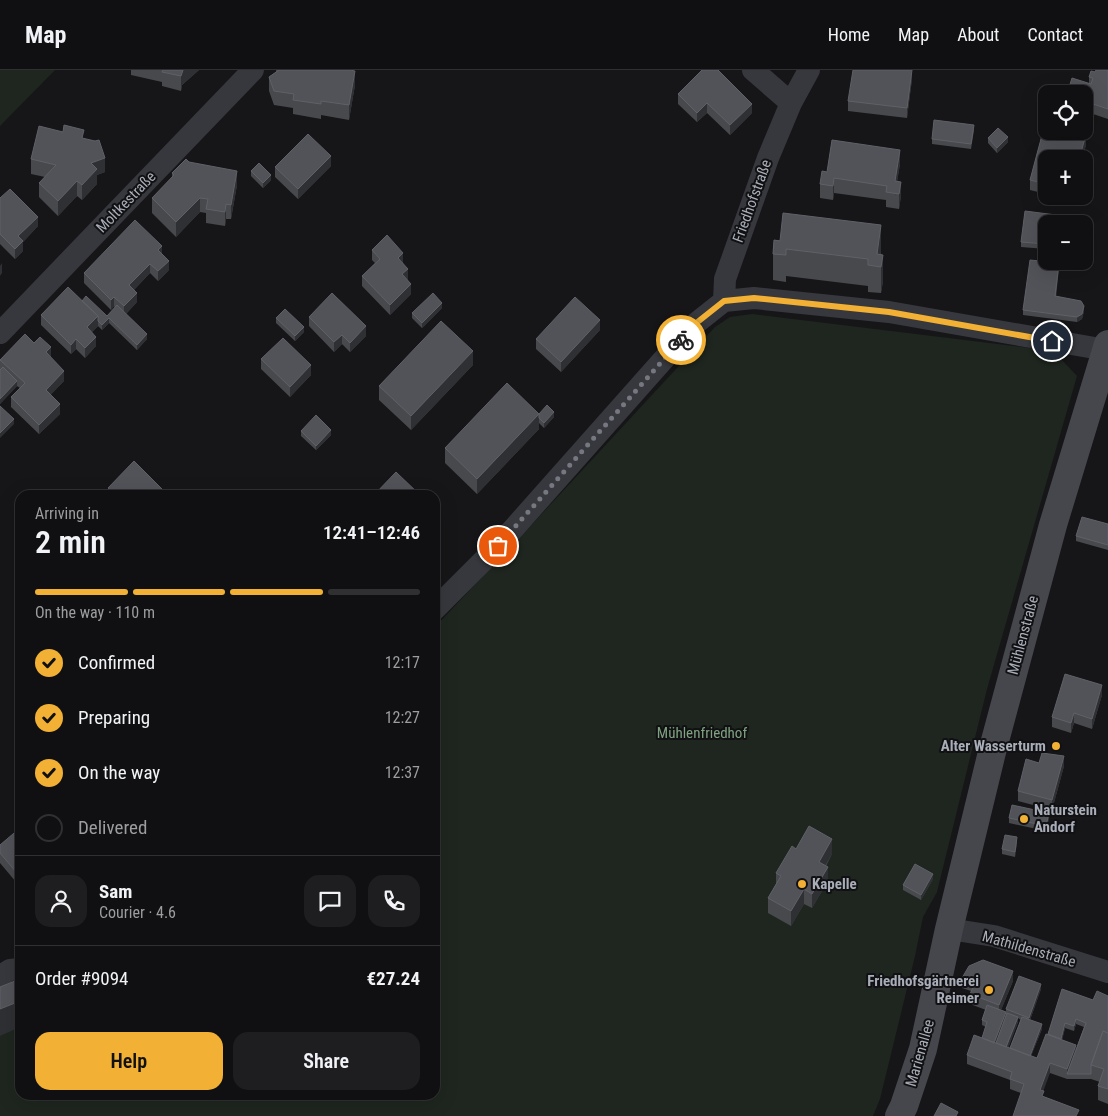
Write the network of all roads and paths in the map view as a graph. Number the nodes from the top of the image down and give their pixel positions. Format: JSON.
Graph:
{"nodes":[{"id":1,"x":253,"y":70,"type":"edge"},
{"id":2,"x":753,"y":70,"type":"edge"},
{"id":3,"x":809,"y":70,"type":"edge"},
{"id":4,"x":791,"y":103,"type":"junction"},
{"id":5,"x":724,"y":301,"type":"junction"},
{"id":6,"x":0,"y":333,"type":"edge"},
{"id":7,"x":1107,"y":347,"type":"edge"},
{"id":8,"x":440,"y":604,"type":"edge"},
{"id":9,"x":949,"y":930,"type":"junction"},
{"id":10,"x":1108,"y":972,"type":"edge"},
{"id":11,"x":899,"y":1116,"type":"edge"}],
"edges":[{"from":1,"to":6,"type":"street","name":"Moltkestraße"},
{"from":2,"to":4,"type":"street"},
{"from":3,"to":4,"type":"street","name":"Friedhofstraße"},
{"from":4,"to":5,"type":"street","name":"Friedhofstraße"},
{"from":5,"to":7,"type":"street"},
{"from":5,"to":8,"type":"street"},
{"from":7,"to":9,"type":"main road","name":"Mühlenstraße"},
{"from":9,"to":10,"type":"street","name":"Mathildenstraße"},
{"from":9,"to":11,"type":"main road","name":"Marienallee"}]}
